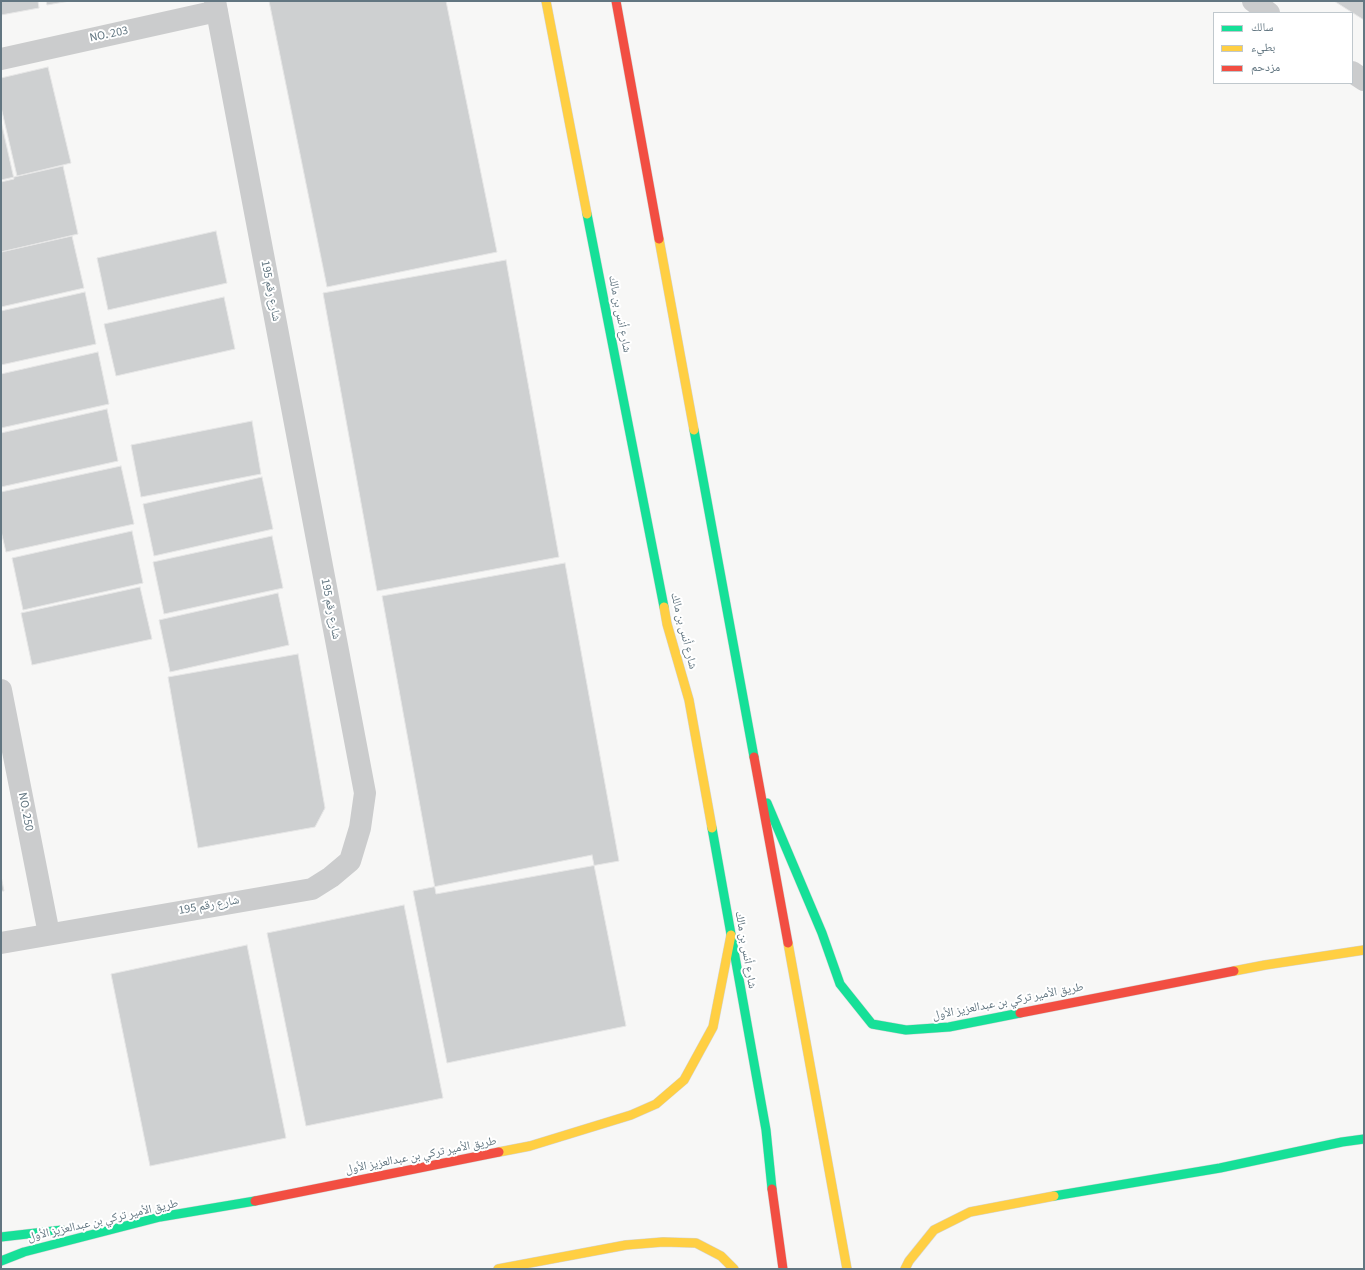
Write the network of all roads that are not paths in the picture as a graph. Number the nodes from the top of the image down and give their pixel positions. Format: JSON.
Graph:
{"nodes":[{"id":1,"x":546,"y":1,"type":"edge"},
{"id":2,"x":616,"y":1,"type":"edge"},
{"id":3,"x":1252,"y":1,"type":"edge"},
{"id":4,"x":216,"y":6,"type":"edge"},
{"id":5,"x":1268,"y":12,"type":"edge"},
{"id":6,"x":1,"y":59,"type":"edge"},
{"id":7,"x":1353,"y":73,"type":"edge"},
{"id":8,"x":1364,"y":80,"type":"edge"},
{"id":9,"x":1,"y":690,"type":"edge"},
{"id":10,"x":758,"y":784,"type":"junction"},
{"id":11,"x":49,"y":934,"type":"junction"},
{"id":12,"x":731,"y":935,"type":"junction"},
{"id":13,"x":1,"y":943,"type":"edge"},
{"id":14,"x":1364,"y":950,"type":"edge"},
{"id":15,"x":1364,"y":1139,"type":"edge"},
{"id":16,"x":160,"y":1218,"type":"junction"},
{"id":17,"x":1,"y":1237,"type":"edge"},
{"id":18,"x":1,"y":1261,"type":"edge"},
{"id":19,"x":498,"y":1269,"type":"edge"},
{"id":20,"x":734,"y":1269,"type":"edge"},
{"id":21,"x":783,"y":1269,"type":"edge"},
{"id":22,"x":847,"y":1269,"type":"edge"},
{"id":23,"x":906,"y":1269,"type":"edge"}],
"edges":[{"from":1,"to":12,"type":"main road","name":"شارع أنس بن مالك"},
{"from":2,"to":10,"type":"main road"},
{"from":3,"to":5,"type":"street"},
{"from":4,"to":6,"type":"street","name":"NO. 203"},
{"from":4,"to":11,"type":"street","name":"شارع رقم 195"},
{"from":7,"to":8,"type":"street"},
{"from":9,"to":11,"type":"street","name":"NO. 250"},
{"from":10,"to":14,"type":"main road","name":"طريق الأمير تركي بن عبدالعزيز الأول"},
{"from":10,"to":22,"type":"main road"},
{"from":11,"to":13,"type":"street","name":"شارع رقم 195"},
{"from":12,"to":16,"type":"main road","name":"طريق الأمير تركي بن عبدالعزيز الأول"},
{"from":12,"to":21,"type":"main road","name":"شارع أنس بن مالك"},
{"from":15,"to":23,"type":"main road"},
{"from":16,"to":17,"type":"main road"},
{"from":16,"to":18,"type":"main road","name":"طريق الأمير تركي بن عبدالعزيز الأول"},
{"from":19,"to":20,"type":"main road"}]}
